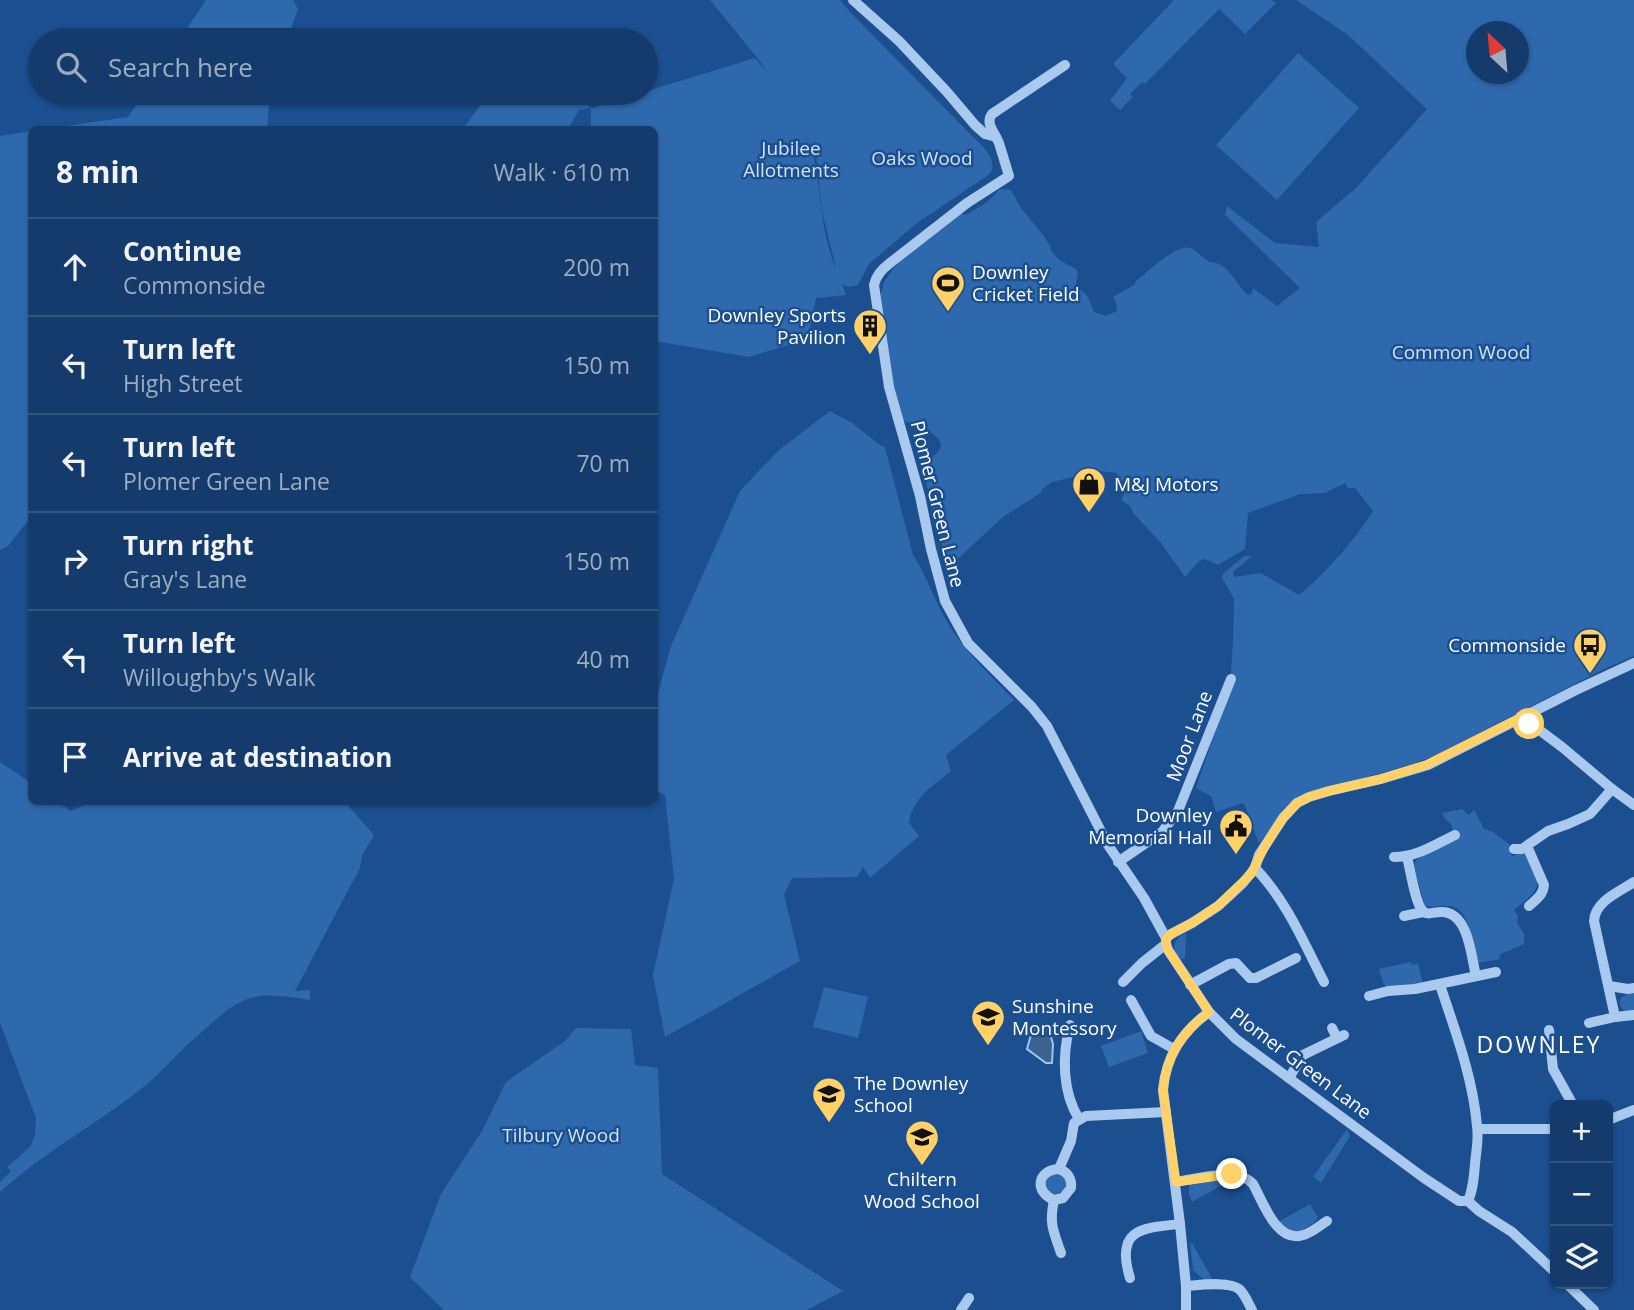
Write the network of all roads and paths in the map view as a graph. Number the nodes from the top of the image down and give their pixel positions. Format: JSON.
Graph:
{"nodes":[{"id":1,"x":853,"y":0,"type":"edge"},
{"id":2,"x":1065,"y":65,"type":"dead end"},
{"id":3,"x":996,"y":137,"type":"junction"},
{"id":4,"x":1634,"y":663,"type":"edge"},
{"id":5,"x":1231,"y":679,"type":"dead end"},
{"id":6,"x":1522,"y":717,"type":"junction"},
{"id":7,"x":1612,"y":789,"type":"junction"},
{"id":8,"x":1634,"y":805,"type":"edge"},
{"id":9,"x":1455,"y":835,"type":"dead end"},
{"id":10,"x":1527,"y":845,"type":"junction"},
{"id":11,"x":1514,"y":849,"type":"dead end"},
{"id":12,"x":1394,"y":857,"type":"dead end"},
{"id":13,"x":1407,"y":857,"type":"junction"},
{"id":14,"x":1118,"y":862,"type":"junction"},
{"id":15,"x":1255,"y":868,"type":"junction"},
{"id":16,"x":1634,"y":882,"type":"edge"},
{"id":17,"x":1529,"y":906,"type":"dead end"},
{"id":18,"x":1423,"y":912,"type":"junction"},
{"id":19,"x":1404,"y":916,"type":"dead end"},
{"id":20,"x":1166,"y":941,"type":"junction"},
{"id":21,"x":1296,"y":958,"type":"dead end"},
{"id":22,"x":1496,"y":972,"type":"dead end"},
{"id":23,"x":1476,"y":976,"type":"junction"},
{"id":24,"x":1123,"y":982,"type":"dead end"},
{"id":25,"x":1324,"y":982,"type":"dead end"},
{"id":26,"x":1190,"y":985,"type":"junction"},
{"id":27,"x":1440,"y":985,"type":"junction"},
{"id":28,"x":1609,"y":986,"type":"junction"},
{"id":29,"x":1634,"y":988,"type":"edge"},
{"id":30,"x":1369,"y":996,"type":"dead end"},
{"id":31,"x":1131,"y":1000,"type":"dead end"},
{"id":32,"x":1209,"y":1012,"type":"junction"},
{"id":33,"x":1634,"y":1015,"type":"edge"},
{"id":34,"x":1615,"y":1017,"type":"junction"},
{"id":35,"x":1589,"y":1023,"type":"dead end"},
{"id":36,"x":1069,"y":1025,"type":"dead end"},
{"id":37,"x":1549,"y":1030,"type":"dead end"},
{"id":38,"x":1337,"y":1033,"type":"dead end"},
{"id":39,"x":1174,"y":1049,"type":"junction"},
{"id":40,"x":1289,"y":1078,"type":"junction"},
{"id":41,"x":1569,"y":1100,"type":"edge"},
{"id":42,"x":1634,"y":1110,"type":"edge"},
{"id":43,"x":1166,"y":1112,"type":"junction"},
{"id":44,"x":1613,"y":1118,"type":"edge"},
{"id":45,"x":1079,"y":1119,"type":"junction"},
{"id":46,"x":1478,"y":1129,"type":"junction"},
{"id":47,"x":1550,"y":1129,"type":"edge"},
{"id":48,"x":1059,"y":1169,"type":"junction"},
{"id":49,"x":1176,"y":1182,"type":"junction"},
{"id":50,"x":1054,"y":1200,"type":"junction"},
{"id":51,"x":1468,"y":1201,"type":"junction"},
{"id":52,"x":1327,"y":1221,"type":"dead end"},
{"id":53,"x":1180,"y":1224,"type":"junction"},
{"id":54,"x":1061,"y":1253,"type":"dead end"},
{"id":55,"x":1550,"y":1267,"type":"edge"},
{"id":56,"x":1130,"y":1278,"type":"dead end"},
{"id":57,"x":1186,"y":1286,"type":"junction"},
{"id":58,"x":1572,"y":1289,"type":"edge"},
{"id":59,"x":969,"y":1298,"type":"dead end"},
{"id":60,"x":961,"y":1310,"type":"edge"},
{"id":61,"x":1186,"y":1310,"type":"edge"},
{"id":62,"x":1252,"y":1310,"type":"edge"},
{"id":63,"x":1594,"y":1310,"type":"edge"}],
"edges":[{"from":1,"to":3,"type":"street"},
{"from":2,"to":3,"type":"street"},
{"from":3,"to":14,"type":"street","name":"Plomer Green Lane"},
{"from":4,"to":6,"type":"street"},
{"from":5,"to":14,"type":"street","name":"Moor Lane"},
{"from":6,"to":7,"type":"street"},
{"from":6,"to":15,"type":"street"},
{"from":7,"to":8,"type":"street"},
{"from":7,"to":10,"type":"street"},
{"from":9,"to":13,"type":"street"},
{"from":10,"to":11,"type":"street"},
{"from":10,"to":17,"type":"street"},
{"from":12,"to":13,"type":"street"},
{"from":13,"to":18,"type":"street"},
{"from":14,"to":20,"type":"street","name":"Plomer Green Lane"},
{"from":15,"to":20,"type":"street"},
{"from":15,"to":25,"type":"street"},
{"from":16,"to":28,"type":"street"},
{"from":18,"to":19,"type":"street"},
{"from":18,"to":23,"type":"street"},
{"from":20,"to":24,"type":"street"},
{"from":20,"to":26,"type":"street","name":"Plomer Green Lane"},
{"from":21,"to":26,"type":"street"},
{"from":22,"to":23,"type":"street"},
{"from":23,"to":27,"type":"street"},
{"from":26,"to":32,"type":"street","name":"Plomer Green Lane"},
{"from":27,"to":30,"type":"street"},
{"from":27,"to":46,"type":"street"},
{"from":28,"to":29,"type":"street"},
{"from":28,"to":34,"type":"street"},
{"from":31,"to":39,"type":"street"},
{"from":32,"to":39,"type":"street"},
{"from":32,"to":40,"type":"street","name":"Plomer Green Lane"},
{"from":33,"to":34,"type":"street"},
{"from":34,"to":35,"type":"street"},
{"from":36,"to":45,"type":"street"},
{"from":37,"to":41,"type":"street"},
{"from":38,"to":40,"type":"street"},
{"from":39,"to":43,"type":"street"},
{"from":40,"to":51,"type":"street","name":"Plomer Green Lane"},
{"from":42,"to":44,"type":"street"},
{"from":43,"to":45,"type":"street"},
{"from":43,"to":49,"type":"street"},
{"from":45,"to":48,"type":"street"},
{"from":46,"to":47,"type":"street"},
{"from":46,"to":51,"type":"street"},
{"from":48,"to":50,"type":"street"},
{"from":48,"to":50,"type":"street"},
{"from":49,"to":52,"type":"street"},
{"from":49,"to":53,"type":"street"},
{"from":50,"to":54,"type":"street"},
{"from":51,"to":55,"type":"street","name":"Plomer Green Lane"},
{"from":53,"to":56,"type":"street"},
{"from":53,"to":57,"type":"street"},
{"from":57,"to":61,"type":"street"},
{"from":57,"to":62,"type":"street"},
{"from":58,"to":63,"type":"street"},
{"from":59,"to":60,"type":"street"}]}
